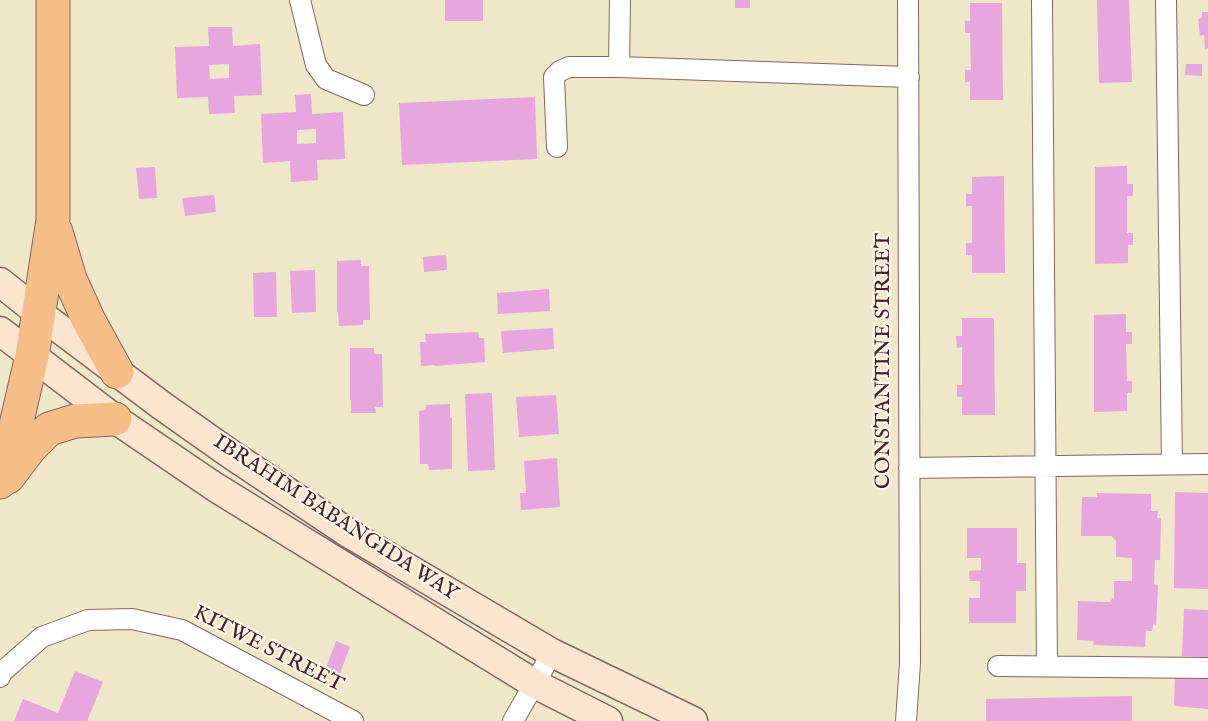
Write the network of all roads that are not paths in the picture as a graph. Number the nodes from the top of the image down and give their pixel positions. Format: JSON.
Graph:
{"nodes":[{"id":1,"x":53,"y":0,"type":"edge"},
{"id":2,"x":300,"y":0,"type":"edge"},
{"id":3,"x":620,"y":0,"type":"edge"},
{"id":4,"x":908,"y":0,"type":"edge"},
{"id":5,"x":1042,"y":0,"type":"edge"},
{"id":6,"x":1166,"y":0,"type":"edge"},
{"id":7,"x":619,"y":67,"type":"junction"},
{"id":8,"x":909,"y":77,"type":"junction"},
{"id":9,"x":364,"y":95,"type":"dead end"},
{"id":10,"x":557,"y":147,"type":"dead end"},
{"id":11,"x":53,"y":220,"type":"junction"},
{"id":12,"x":0,"y":282,"type":"edge"},
{"id":13,"x":40,"y":314,"type":"junction"},
{"id":14,"x":0,"y":331,"type":"edge"},
{"id":15,"x":32,"y":356,"type":"junction"},
{"id":16,"x":117,"y":372,"type":"junction"},
{"id":17,"x":115,"y":419,"type":"junction"},
{"id":18,"x":1172,"y":464,"type":"junction"},
{"id":19,"x":1208,"y":464,"type":"edge"},
{"id":20,"x":1047,"y":465,"type":"junction"},
{"id":21,"x":909,"y":468,"type":"junction"},
{"id":22,"x":0,"y":483,"type":"edge"},
{"id":23,"x":0,"y":488,"type":"edge"},
{"id":24,"x":552,"y":653,"type":"junction"},
{"id":25,"x":998,"y":666,"type":"dead end"},
{"id":26,"x":1047,"y":666,"type":"junction"},
{"id":27,"x":1208,"y":668,"type":"edge"},
{"id":28,"x":0,"y":677,"type":"edge"},
{"id":29,"x":535,"y":684,"type":"junction"},
{"id":30,"x":353,"y":721,"type":"edge"},
{"id":31,"x":513,"y":721,"type":"edge"},
{"id":32,"x":608,"y":721,"type":"edge"},
{"id":33,"x":693,"y":721,"type":"edge"},
{"id":34,"x":906,"y":721,"type":"edge"}],
"edges":[{"from":1,"to":11,"type":"highway"},
{"from":2,"to":9,"type":"street"},
{"from":3,"to":7,"type":"street"},
{"from":4,"to":8,"type":"street","name":"CONSTANTINE STREET"},
{"from":5,"to":20,"type":"street"},
{"from":6,"to":18,"type":"street"},
{"from":7,"to":8,"type":"street"},
{"from":7,"to":10,"type":"street"},
{"from":8,"to":21,"type":"street","name":"CONSTANTINE STREET"},
{"from":11,"to":13,"type":"highway"},
{"from":11,"to":16,"type":"highway"},
{"from":12,"to":13,"type":"main road","name":"IBRAHIM BABANGIDA WAY"},
{"from":13,"to":15,"type":"highway"},
{"from":13,"to":16,"type":"main road","name":"IBRAHIM BABANGIDA WAY"},
{"from":14,"to":15,"type":"main road","name":"IBRAHIM BABANGIDA WAY"},
{"from":15,"to":17,"type":"main road","name":"IBRAHIM BABANGIDA WAY"},
{"from":15,"to":22,"type":"highway"},
{"from":16,"to":24,"type":"main road","name":"IBRAHIM BABANGIDA WAY"},
{"from":17,"to":23,"type":"highway"},
{"from":17,"to":29,"type":"main road","name":"IBRAHIM BABANGIDA WAY"},
{"from":18,"to":19,"type":"street"},
{"from":18,"to":20,"type":"street"},
{"from":20,"to":21,"type":"street"},
{"from":20,"to":26,"type":"street"},
{"from":21,"to":34,"type":"street","name":"CONSTANTINE STREET"},
{"from":24,"to":29,"type":"street"},
{"from":24,"to":33,"type":"main road","name":"IBRAHIM BABANGIDA WAY"},
{"from":25,"to":26,"type":"street"},
{"from":26,"to":27,"type":"street"},
{"from":28,"to":30,"type":"street","name":"KITWE STREET"},
{"from":29,"to":31,"type":"street"},
{"from":29,"to":32,"type":"main road","name":"IBRAHIM BABANGIDA WAY"}]}
